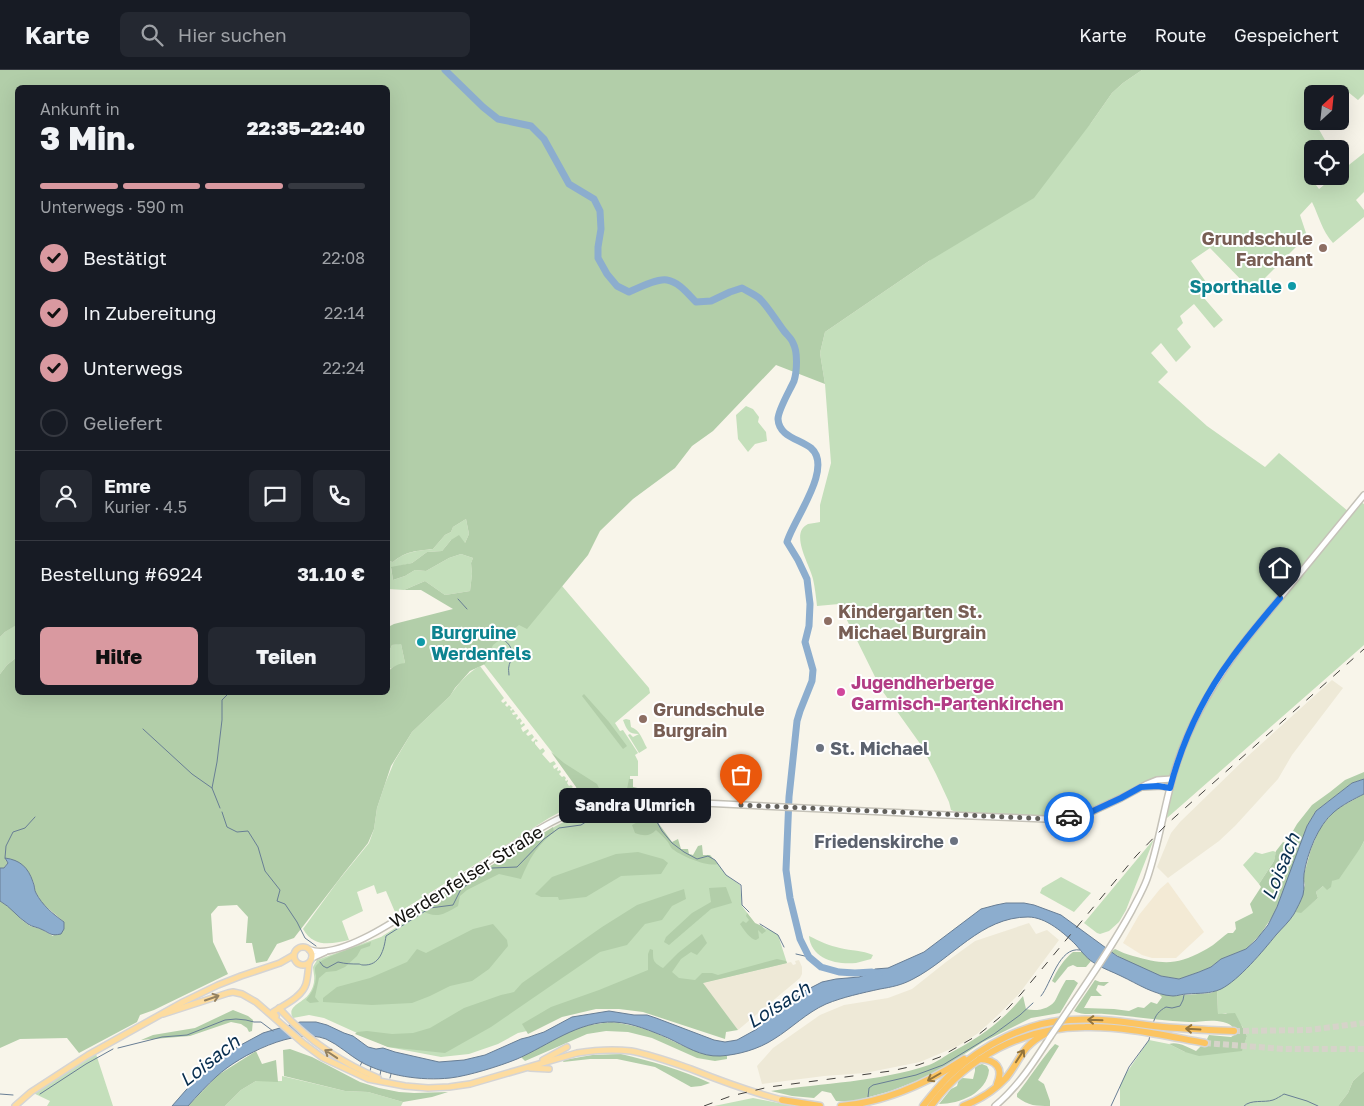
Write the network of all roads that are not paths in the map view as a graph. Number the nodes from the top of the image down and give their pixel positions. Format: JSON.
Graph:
{"nodes":[{"id":1,"x":1364,"y":495,"type":"edge"},
{"id":2,"x":1172,"y":779,"type":"junction"},
{"id":3,"x":1141,"y":787,"type":"junction"},
{"id":4,"x":1170,"y":788,"type":"junction"},
{"id":5,"x":310,"y":950,"type":"junction"},
{"id":6,"x":325,"y":951,"type":"junction"},
{"id":7,"x":294,"y":955,"type":"junction"},
{"id":8,"x":312,"y":958,"type":"junction"},
{"id":9,"x":280,"y":963,"type":"junction"},
{"id":10,"x":298,"y":964,"type":"junction"},
{"id":11,"x":309,"y":964,"type":"junction"},
{"id":12,"x":307,"y":979,"type":"junction"},
{"id":13,"x":290,"y":1001,"type":"junction"},
{"id":14,"x":279,"y":1008,"type":"junction"},
{"id":15,"x":163,"y":1014,"type":"junction"},
{"id":16,"x":290,"y":1020,"type":"junction"},
{"id":17,"x":282,"y":1024,"type":"junction"},
{"id":18,"x":1050,"y":1030,"type":"junction"},
{"id":19,"x":1234,"y":1032,"type":"tunnel mouth"},
{"id":20,"x":1205,"y":1043,"type":"tunnel mouth"},
{"id":21,"x":567,"y":1047,"type":"dead end"},
{"id":22,"x":978,"y":1056,"type":"junction"},
{"id":23,"x":531,"y":1066,"type":"junction"},
{"id":24,"x":525,"y":1068,"type":"junction"},
{"id":25,"x":549,"y":1069,"type":"dead end"},
{"id":26,"x":388,"y":1083,"type":"junction"},
{"id":27,"x":996,"y":1087,"type":"junction"},
{"id":28,"x":782,"y":1100,"type":"joint"},
{"id":29,"x":16,"y":1106,"type":"edge"},
{"id":30,"x":817,"y":1106,"type":"edge"},
{"id":31,"x":841,"y":1106,"type":"edge"},
{"id":32,"x":923,"y":1106,"type":"edge"},
{"id":33,"x":932,"y":1106,"type":"edge"},
{"id":34,"x":963,"y":1106,"type":"edge"},
{"id":35,"x":995,"y":1106,"type":"edge"}],
"edges":[{"from":1,"to":2,"type":"street"},
{"from":2,"to":3,"type":"street","name":"Werdenfelser Straße"},
{"from":2,"to":4,"type":"street"},
{"from":3,"to":4,"type":"street","name":"Werdenfelser Straße"},
{"from":3,"to":6,"type":"street","name":"Werdenfelser Straße"},
{"from":4,"to":35,"type":"street","bridge":true},
{"from":5,"to":6,"type":"street","name":"Werdenfelser Straße"},
{"from":5,"to":7,"type":"main road"},
{"from":5,"to":8,"type":"main road"},
{"from":6,"to":8,"type":"street","name":"Werdenfelser Straße"},
{"from":7,"to":9,"type":"main road"},
{"from":7,"to":10,"type":"main road"},
{"from":8,"to":11,"type":"main road"},
{"from":9,"to":10,"type":"main road"},
{"from":9,"to":15,"type":"main road"},
{"from":10,"to":11,"type":"main road"},
{"from":10,"to":12,"type":"main road"},
{"from":11,"to":12,"type":"main road"},
{"from":12,"to":13,"type":"main road"},
{"from":13,"to":14,"type":"main road"},
{"from":13,"to":16,"type":"main road"},
{"from":14,"to":16,"type":"main road"},
{"from":14,"to":17,"type":"main road"},
{"from":15,"to":17,"type":"main road","one_way":true},
{"from":15,"to":29,"type":"main road"},
{"from":26,"to":16,"type":"main road","one_way":true},
{"from":17,"to":26,"type":"main road"},
{"from":18,"to":20,"type":"highway"},
{"from":18,"to":22,"type":"highway"},
{"from":27,"to":18,"type":"highway","one_way":true},
{"from":19,"to":22,"type":"highway","one_way":true},
{"from":21,"to":23,"type":"main road"},
{"from":22,"to":27,"type":"highway"},
{"from":22,"to":31,"type":"highway","one_way":true},
{"from":22,"to":32,"type":"highway"},
{"from":22,"to":33,"type":"highway"},
{"from":23,"to":24,"type":"main road"},
{"from":23,"to":28,"type":"main road"},
{"from":24,"to":25,"type":"main road"},
{"from":24,"to":26,"type":"main road"},
{"from":27,"to":34,"type":"highway"},
{"from":28,"to":30,"type":"highway"}]}
